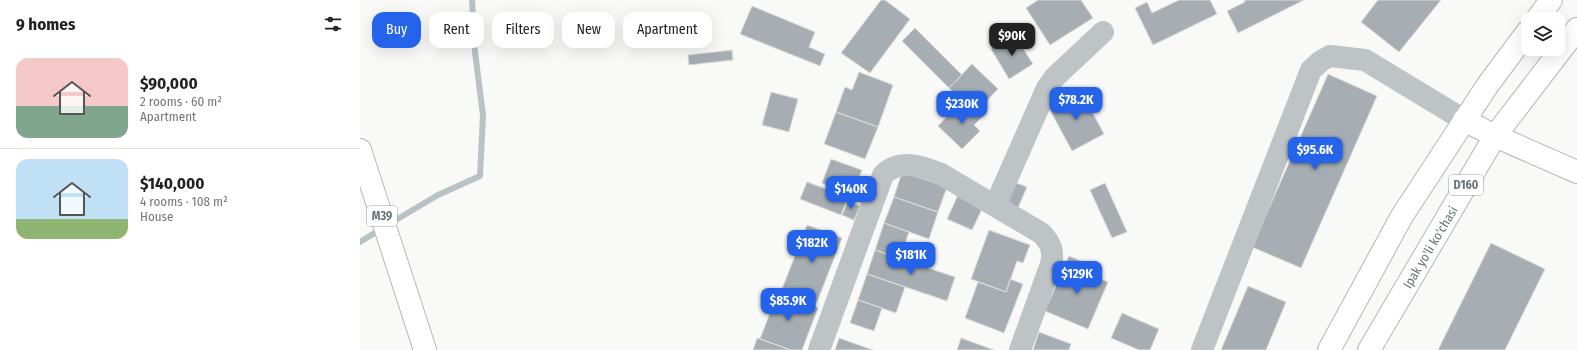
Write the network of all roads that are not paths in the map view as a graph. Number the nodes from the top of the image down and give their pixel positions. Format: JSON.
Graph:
{"nodes":[{"id":1,"x":1551,"y":0,"type":"edge"},
{"id":2,"x":1542,"y":12,"type":"edge"},
{"id":3,"x":1577,"y":29,"type":"edge"},
{"id":4,"x":1103,"y":32,"type":"dead end"},
{"id":5,"x":1521,"y":40,"type":"edge"},
{"id":6,"x":1464,"y":120,"type":"junction"},
{"id":7,"x":1495,"y":136,"type":"junction"},
{"id":8,"x":360,"y":150,"type":"edge"},
{"id":9,"x":1577,"y":172,"type":"edge"},
{"id":10,"x":995,"y":206,"type":"junction"},
{"id":11,"x":425,"y":350,"type":"edge"},
{"id":12,"x":819,"y":350,"type":"edge"},
{"id":13,"x":1020,"y":350,"type":"edge"},
{"id":14,"x":1202,"y":350,"type":"edge"},
{"id":15,"x":1328,"y":350,"type":"edge"},
{"id":16,"x":1369,"y":350,"type":"edge"}],
"edges":[{"from":1,"to":2,"type":"main road"},
{"from":3,"to":7,"type":"main road","name":"Ipak yo'li ko'chasi","number":"D160"},
{"from":4,"to":10,"type":"lane"},
{"from":5,"to":6,"type":"main road","number":"D160"},
{"from":6,"to":7,"type":"main road"},
{"from":6,"to":14,"type":"lane"},
{"from":6,"to":15,"type":"main road","number":"D160"},
{"from":7,"to":9,"type":"main road"},
{"from":7,"to":16,"type":"main road","name":"Ipak yo'li ko'chasi","number":"D160"},
{"from":8,"to":11,"type":"main road","number":"M39"},
{"from":10,"to":12,"type":"lane"},
{"from":10,"to":13,"type":"lane"}]}
